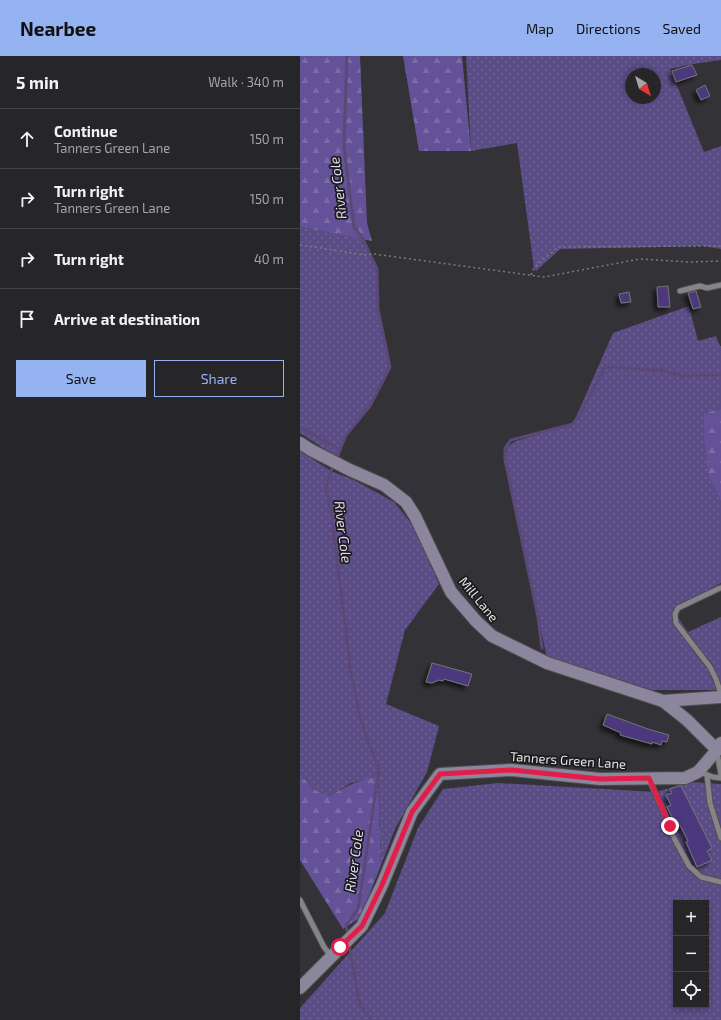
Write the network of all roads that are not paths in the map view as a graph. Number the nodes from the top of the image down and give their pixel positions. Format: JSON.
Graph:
{"nodes":[{"id":1,"x":721,"y":285,"type":"edge"},
{"id":2,"x":680,"y":291,"type":"dead end"},
{"id":3,"x":300,"y":443,"type":"edge"},
{"id":4,"x":720,"y":588,"type":"edge"},
{"id":5,"x":721,"y":696,"type":"edge"},
{"id":6,"x":663,"y":702,"type":"junction"},
{"id":7,"x":719,"y":746,"type":"edge"},
{"id":8,"x":703,"y":774,"type":"junction"},
{"id":9,"x":721,"y":775,"type":"edge"},
{"id":10,"x":649,"y":778,"type":"junction"},
{"id":11,"x":721,"y":778,"type":"edge"},
{"id":12,"x":721,"y":838,"type":"edge"},
{"id":13,"x":721,"y":882,"type":"edge"},
{"id":14,"x":300,"y":900,"type":"edge"},
{"id":15,"x":331,"y":956,"type":"junction"},
{"id":16,"x":300,"y":988,"type":"edge"}],
"edges":[{"from":1,"to":2,"type":"lane"},
{"from":3,"to":6,"type":"street","name":"Mill Lane"},
{"from":4,"to":5,"type":"lane"},
{"from":5,"to":6,"type":"street","name":"Mill Lane"},
{"from":6,"to":7,"type":"street","name":"Mill Lane"},
{"from":7,"to":8,"type":"street"},
{"from":7,"to":9,"type":"lane"},
{"from":8,"to":10,"type":"street","name":"Tanners Green Lane"},
{"from":8,"to":11,"type":"lane"},
{"from":8,"to":12,"type":"lane"},
{"from":10,"to":13,"type":"lane"},
{"from":10,"to":15,"type":"street","name":"Tanners Green Lane"},
{"from":14,"to":15,"type":"lane"},
{"from":15,"to":16,"type":"street","name":"Tanners Green Lane"}]}
